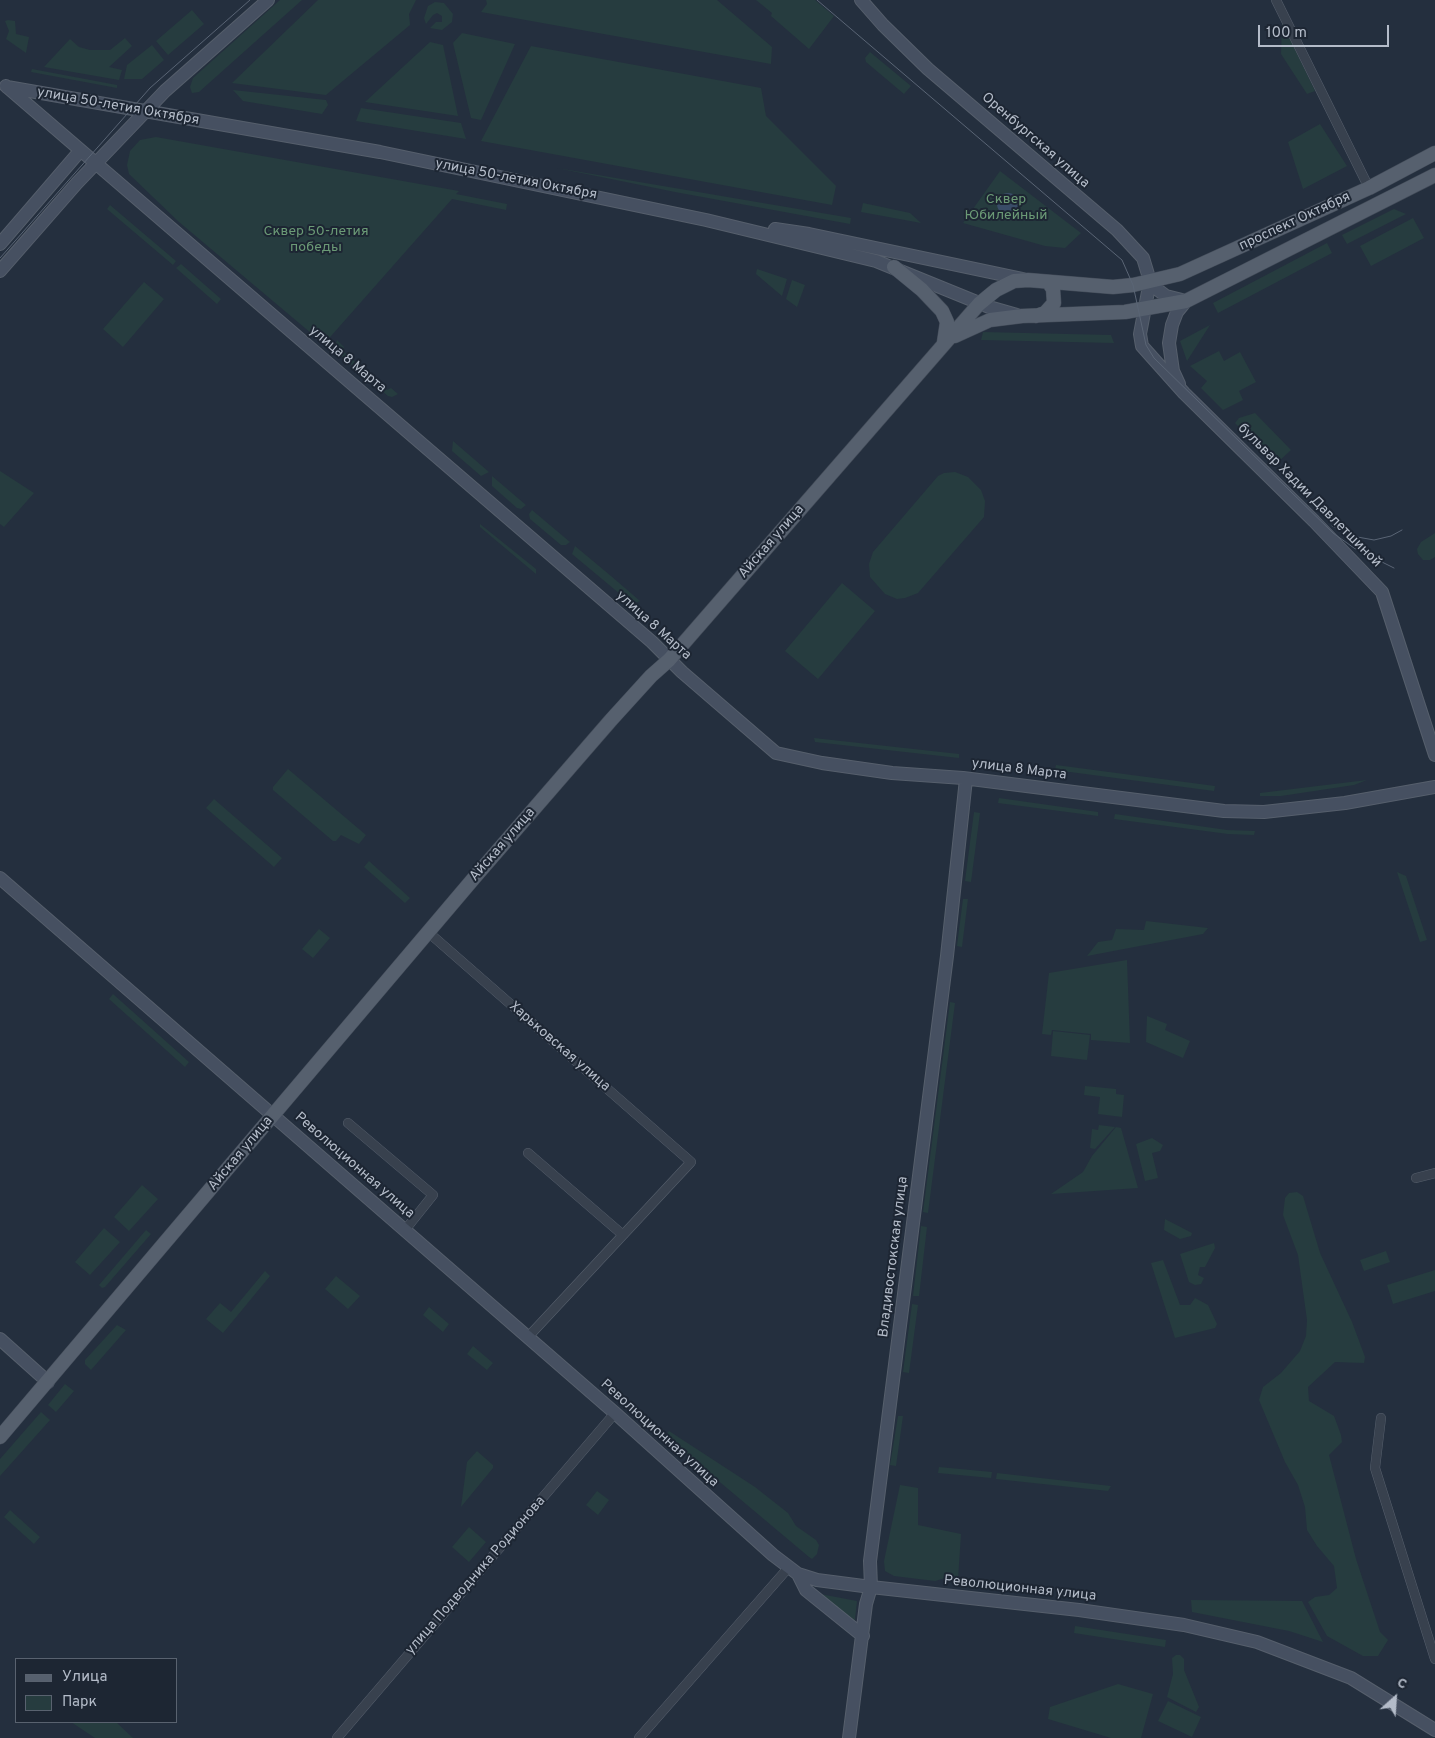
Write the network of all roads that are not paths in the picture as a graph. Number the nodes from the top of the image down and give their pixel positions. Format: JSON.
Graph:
{"nodes":[{"id":1,"x":268,"y":0,"type":"edge"},
{"id":2,"x":861,"y":0,"type":"edge"},
{"id":3,"x":1276,"y":0,"type":"edge"},
{"id":4,"x":3,"y":86,"type":"edge"},
{"id":5,"x":145,"y":112,"type":"junction"},
{"id":6,"x":80,"y":151,"type":"junction"},
{"id":7,"x":1435,"y":153,"type":"edge"},
{"id":8,"x":95,"y":164,"type":"junction"},
{"id":9,"x":1435,"y":175,"type":"edge"},
{"id":10,"x":1369,"y":188,"type":"junction"},
{"id":11,"x":706,"y":220,"type":"junction"},
{"id":12,"x":1267,"y":234,"type":"junction"},
{"id":13,"x":0,"y":244,"type":"edge"},
{"id":14,"x":1278,"y":255,"type":"junction"},
{"id":15,"x":894,"y":267,"type":"junction"},
{"id":16,"x":0,"y":271,"type":"edge"},
{"id":17,"x":1028,"y":280,"type":"junction"},
{"id":18,"x":1150,"y":281,"type":"junction"},
{"id":19,"x":1049,"y":283,"type":"junction"},
{"id":20,"x":1186,"y":301,"type":"junction"},
{"id":21,"x":979,"y":304,"type":"junction"},
{"id":22,"x":1145,"y":309,"type":"junction"},
{"id":23,"x":1027,"y":316,"type":"junction"},
{"id":24,"x":944,"y":343,"type":"junction"},
{"id":25,"x":1184,"y":393,"type":"junction"},
{"id":26,"x":669,"y":660,"type":"junction"},
{"id":27,"x":1435,"y":755,"type":"edge"},
{"id":28,"x":966,"y":779,"type":"junction"},
{"id":29,"x":1435,"y":787,"type":"edge"},
{"id":30,"x":0,"y":878,"type":"edge"},
{"id":31,"x":428,"y":932,"type":"junction"},
{"id":32,"x":273,"y":1116,"type":"junction"},
{"id":33,"x":348,"y":1123,"type":"dead end"},
{"id":34,"x":528,"y":1153,"type":"dead end"},
{"id":35,"x":1435,"y":1173,"type":"edge"},
{"id":36,"x":1416,"y":1178,"type":"dead end"},
{"id":37,"x":405,"y":1230,"type":"junction"},
{"id":38,"x":623,"y":1235,"type":"junction"},
{"id":39,"x":528,"y":1337,"type":"junction"},
{"id":40,"x":0,"y":1339,"type":"edge"},
{"id":41,"x":48,"y":1382,"type":"junction"},
{"id":42,"x":615,"y":1413,"type":"junction"},
{"id":43,"x":1381,"y":1418,"type":"dead end"},
{"id":44,"x":0,"y":1437,"type":"edge"},
{"id":45,"x":793,"y":1570,"type":"junction"},
{"id":46,"x":871,"y":1587,"type":"junction"},
{"id":47,"x":863,"y":1636,"type":"junction"},
{"id":48,"x":1435,"y":1659,"type":"edge"},
{"id":49,"x":1435,"y":1730,"type":"edge"},
{"id":50,"x":337,"y":1738,"type":"edge"},
{"id":51,"x":639,"y":1738,"type":"edge"},
{"id":52,"x":849,"y":1738,"type":"edge"}],
"edges":[{"from":1,"to":5,"type":"main road"},
{"from":2,"to":18,"type":"main road","name":"Оренбургская улица"},
{"from":3,"to":10,"type":"street"},
{"from":4,"to":5,"type":"main road","name":"улица 50-летия Октября"},
{"from":4,"to":6,"type":"main road","name":"улица 8 Марта"},
{"from":5,"to":8,"type":"main road"},
{"from":5,"to":11,"type":"main road","name":"улица 50-летия Октября"},
{"from":6,"to":8,"type":"main road","name":"улица 8 Марта"},
{"from":6,"to":13,"type":"main road"},
{"from":7,"to":10,"type":"main road","name":"проспект Октября"},
{"from":8,"to":16,"type":"main road"},
{"from":8,"to":26,"type":"main road","name":"улица 8 Марта"},
{"from":9,"to":14,"type":"main road","name":"проспект Октября"},
{"from":10,"to":12,"type":"main road","name":"проспект Октября"},
{"from":11,"to":15,"type":"main road","name":"улица 50-летия Октября"},
{"from":11,"to":17,"type":"main road"},
{"from":12,"to":14,"type":"main road"},
{"from":12,"to":18,"type":"main road","name":"проспект Октября"},
{"from":14,"to":20,"type":"main road","name":"проспект Октября"},
{"from":15,"to":21,"type":"main road","name":"улица 50-летия Октября"},
{"from":15,"to":24,"type":"main road"},
{"from":17,"to":19,"type":"main road"},
{"from":17,"to":21,"type":"main road","name":"Айская улица"},
{"from":18,"to":19,"type":"main road"},
{"from":18,"to":20,"type":"main road"},
{"from":18,"to":22,"type":"main road","name":"бульвар Хадии Давлетшиной"},
{"from":19,"to":23,"type":"main road"},
{"from":20,"to":22,"type":"main road","name":"улица 50-летия Октября"},
{"from":20,"to":25,"type":"main road"},
{"from":21,"to":23,"type":"main road","name":"улица 50-летия Октября"},
{"from":21,"to":24,"type":"main road","name":"Айская улица"},
{"from":22,"to":23,"type":"main road","name":"улица 50-летия Октября"},
{"from":22,"to":25,"type":"main road","name":"бульвар Хадии Давлетшиной"},
{"from":23,"to":24,"type":"main road","name":"улица 50-летия Октября"},
{"from":24,"to":26,"type":"main road","name":"Айская улица"},
{"from":25,"to":27,"type":"main road","name":"бульвар Хадии Давлетшиной"},
{"from":26,"to":28,"type":"main road","name":"улица 8 Марта"},
{"from":26,"to":31,"type":"main road","name":"Айская улица"},
{"from":28,"to":29,"type":"main road","name":"улица 8 Марта"},
{"from":28,"to":46,"type":"main road","name":"Владивостокская улица"},
{"from":30,"to":32,"type":"main road","name":"Революционная улица"},
{"from":31,"to":32,"type":"main road","name":"Айская улица"},
{"from":31,"to":38,"type":"street","name":"Харьковская улица"},
{"from":32,"to":37,"type":"main road","name":"Революционная улица"},
{"from":32,"to":41,"type":"main road","name":"Айская улица"},
{"from":33,"to":37,"type":"street"},
{"from":34,"to":38,"type":"street"},
{"from":35,"to":36,"type":"street"},
{"from":37,"to":39,"type":"main road","name":"Революционная улица"},
{"from":38,"to":39,"type":"street"},
{"from":39,"to":42,"type":"main road","name":"Революционная улица"},
{"from":40,"to":41,"type":"main road"},
{"from":41,"to":44,"type":"main road","name":"Айская улица"},
{"from":42,"to":45,"type":"main road","name":"Революционная улица"},
{"from":42,"to":50,"type":"street","name":"улица Подводника Родионова"},
{"from":43,"to":48,"type":"street"},
{"from":45,"to":46,"type":"main road","name":"Революционная улица"},
{"from":45,"to":47,"type":"main road"},
{"from":45,"to":51,"type":"street"},
{"from":46,"to":47,"type":"main road","name":"Владивостокская улица"},
{"from":46,"to":49,"type":"main road","name":"Революционная улица"},
{"from":47,"to":52,"type":"main road","name":"Владивостокская улица"}]}
